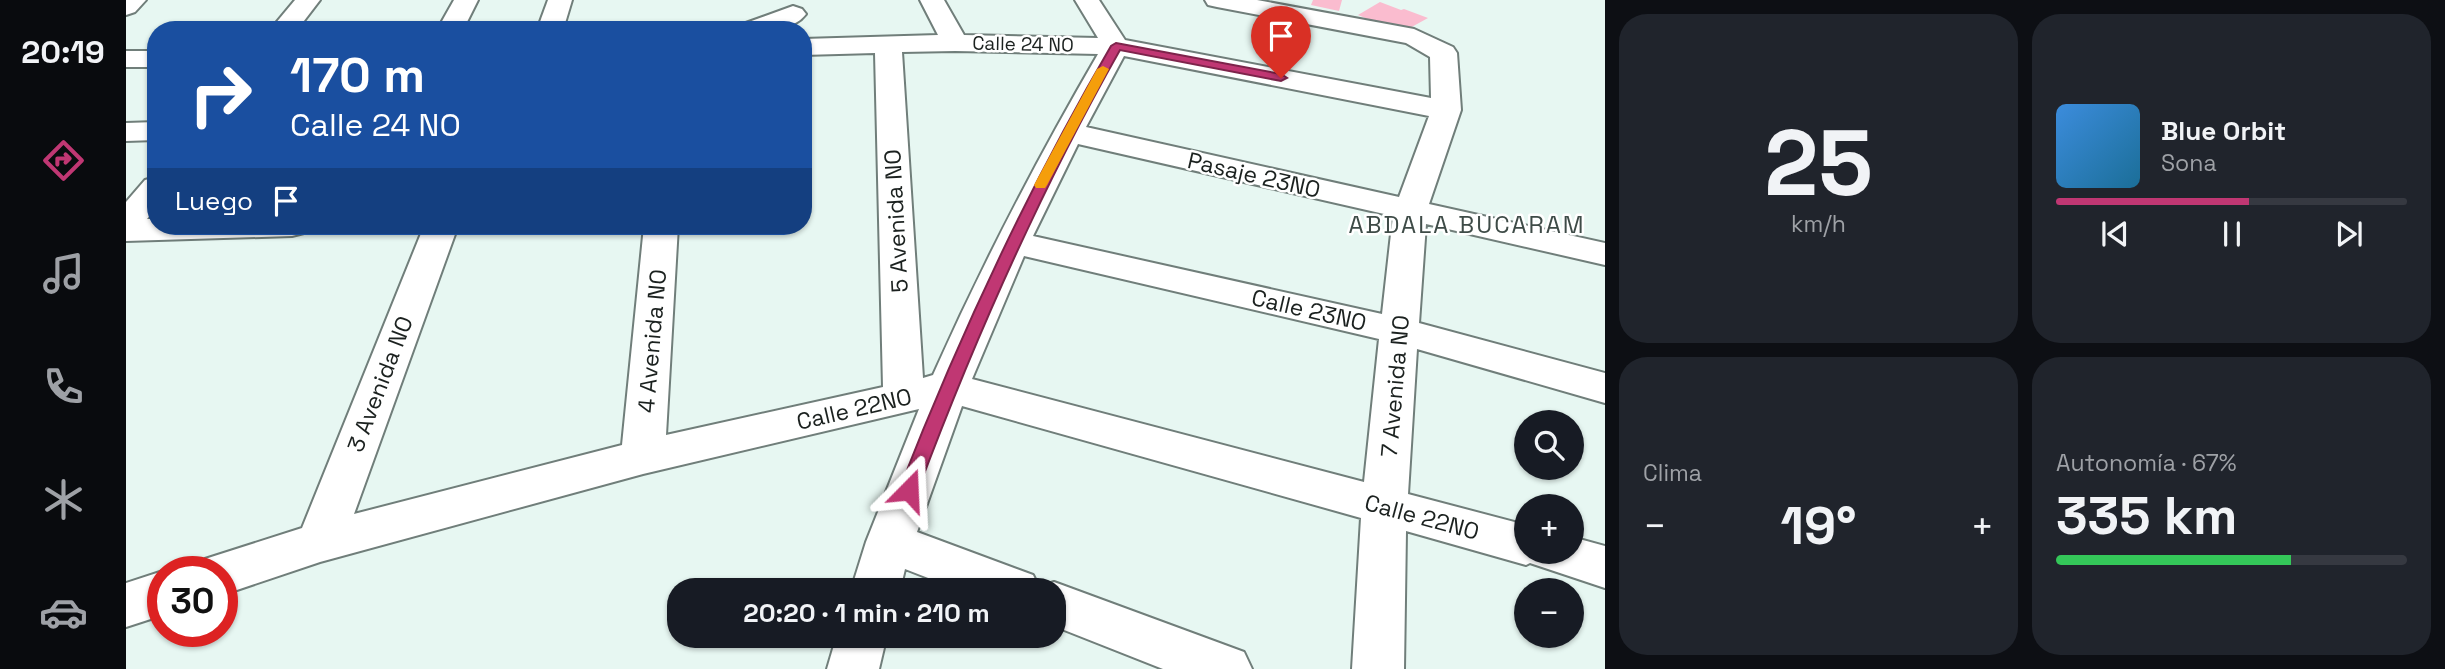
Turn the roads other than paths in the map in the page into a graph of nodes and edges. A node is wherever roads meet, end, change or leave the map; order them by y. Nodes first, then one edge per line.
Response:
1 (134, 0) edge
2 (308, 0) edge
3 (466, 0) edge
4 (560, 0) edge
5 (932, 0) edge
6 (1087, 0) edge
7 (1217, 0) edge
8 (126, 7) edge
9 (793, 15) dead end
10 (291, 21) edge
11 (455, 21) edge
12 (553, 21) edge
13 (777, 21) edge
14 (955, 43) junction
15 (888, 45) junction
16 (1116, 46) junction
17 (812, 47) edge
18 (126, 59) edge
19 (147, 59) edge
20 (1446, 110) junction
21 (147, 131) edge
22 (126, 132) edge
23 (1067, 132) junction
24 (147, 198) edge
25 (1410, 211) junction
26 (126, 223) edge
27 (147, 229) edge
28 (126, 230) edge
29 (438, 235) edge
30 (660, 235) edge
31 (1011, 243) junction
32 (1605, 254) edge
33 (1401, 331) junction
34 (948, 387) junction
35 (1605, 387) edge
36 (904, 398) junction
37 (643, 457) junction
38 (1384, 507) junction
39 (320, 542) junction
40 (889, 542) junction
41 (1514, 542) edge
42 (1584, 561) edge
43 (1605, 567) edge
44 (238, 569) edge
45 (878, 578) edge
46 (984, 578) edge
47 (147, 598) edge
48 (126, 605) edge
49 (1066, 609) edge
50 (859, 648) edge
51 (853, 669) edge
52 (1226, 669) edge
53 (1378, 669) edge

1 - 8 street
2 - 10 street
3 - 11 street
4 - 12 street
5 - 14 street
6 - 16 street
7 - 20 street
9 - 13 street
14 - 15 street, Calle 24 NO
14 - 16 street, Calle 24 NO
15 - 17 street, Calle 24 NO
15 - 36 street, 5 Avenida NO
16 - 20 street, Calle 24 NO
16 - 23 street
18 - 19 street
20 - 25 street, 7 Avenida NO
21 - 22 street
23 - 25 street, Pasaje 23NO
23 - 31 street
24 - 26 street
25 - 32 street, Pasaje 23NO
25 - 33 street, 7 Avenida NO
27 - 28 street
29 - 39 street, 3 Avenida NO
30 - 37 street, 4 Avenida NO
31 - 33 street, Calle 23NO
31 - 34 street
33 - 35 street, Calle 23NO
33 - 38 street, 7 Avenida NO
34 - 36 street, Calle 22NO
34 - 38 street, Calle 22NO
34 - 40 street
36 - 37 street, Calle 22NO
37 - 39 street, Calle 22NO
38 - 41 street, Calle 22NO
38 - 53 street, 7 Avenida NO
39 - 44 street, Calle 22NO
40 - 45 street
40 - 46 street
42 - 43 street
47 - 48 street
49 - 52 street
50 - 51 street

